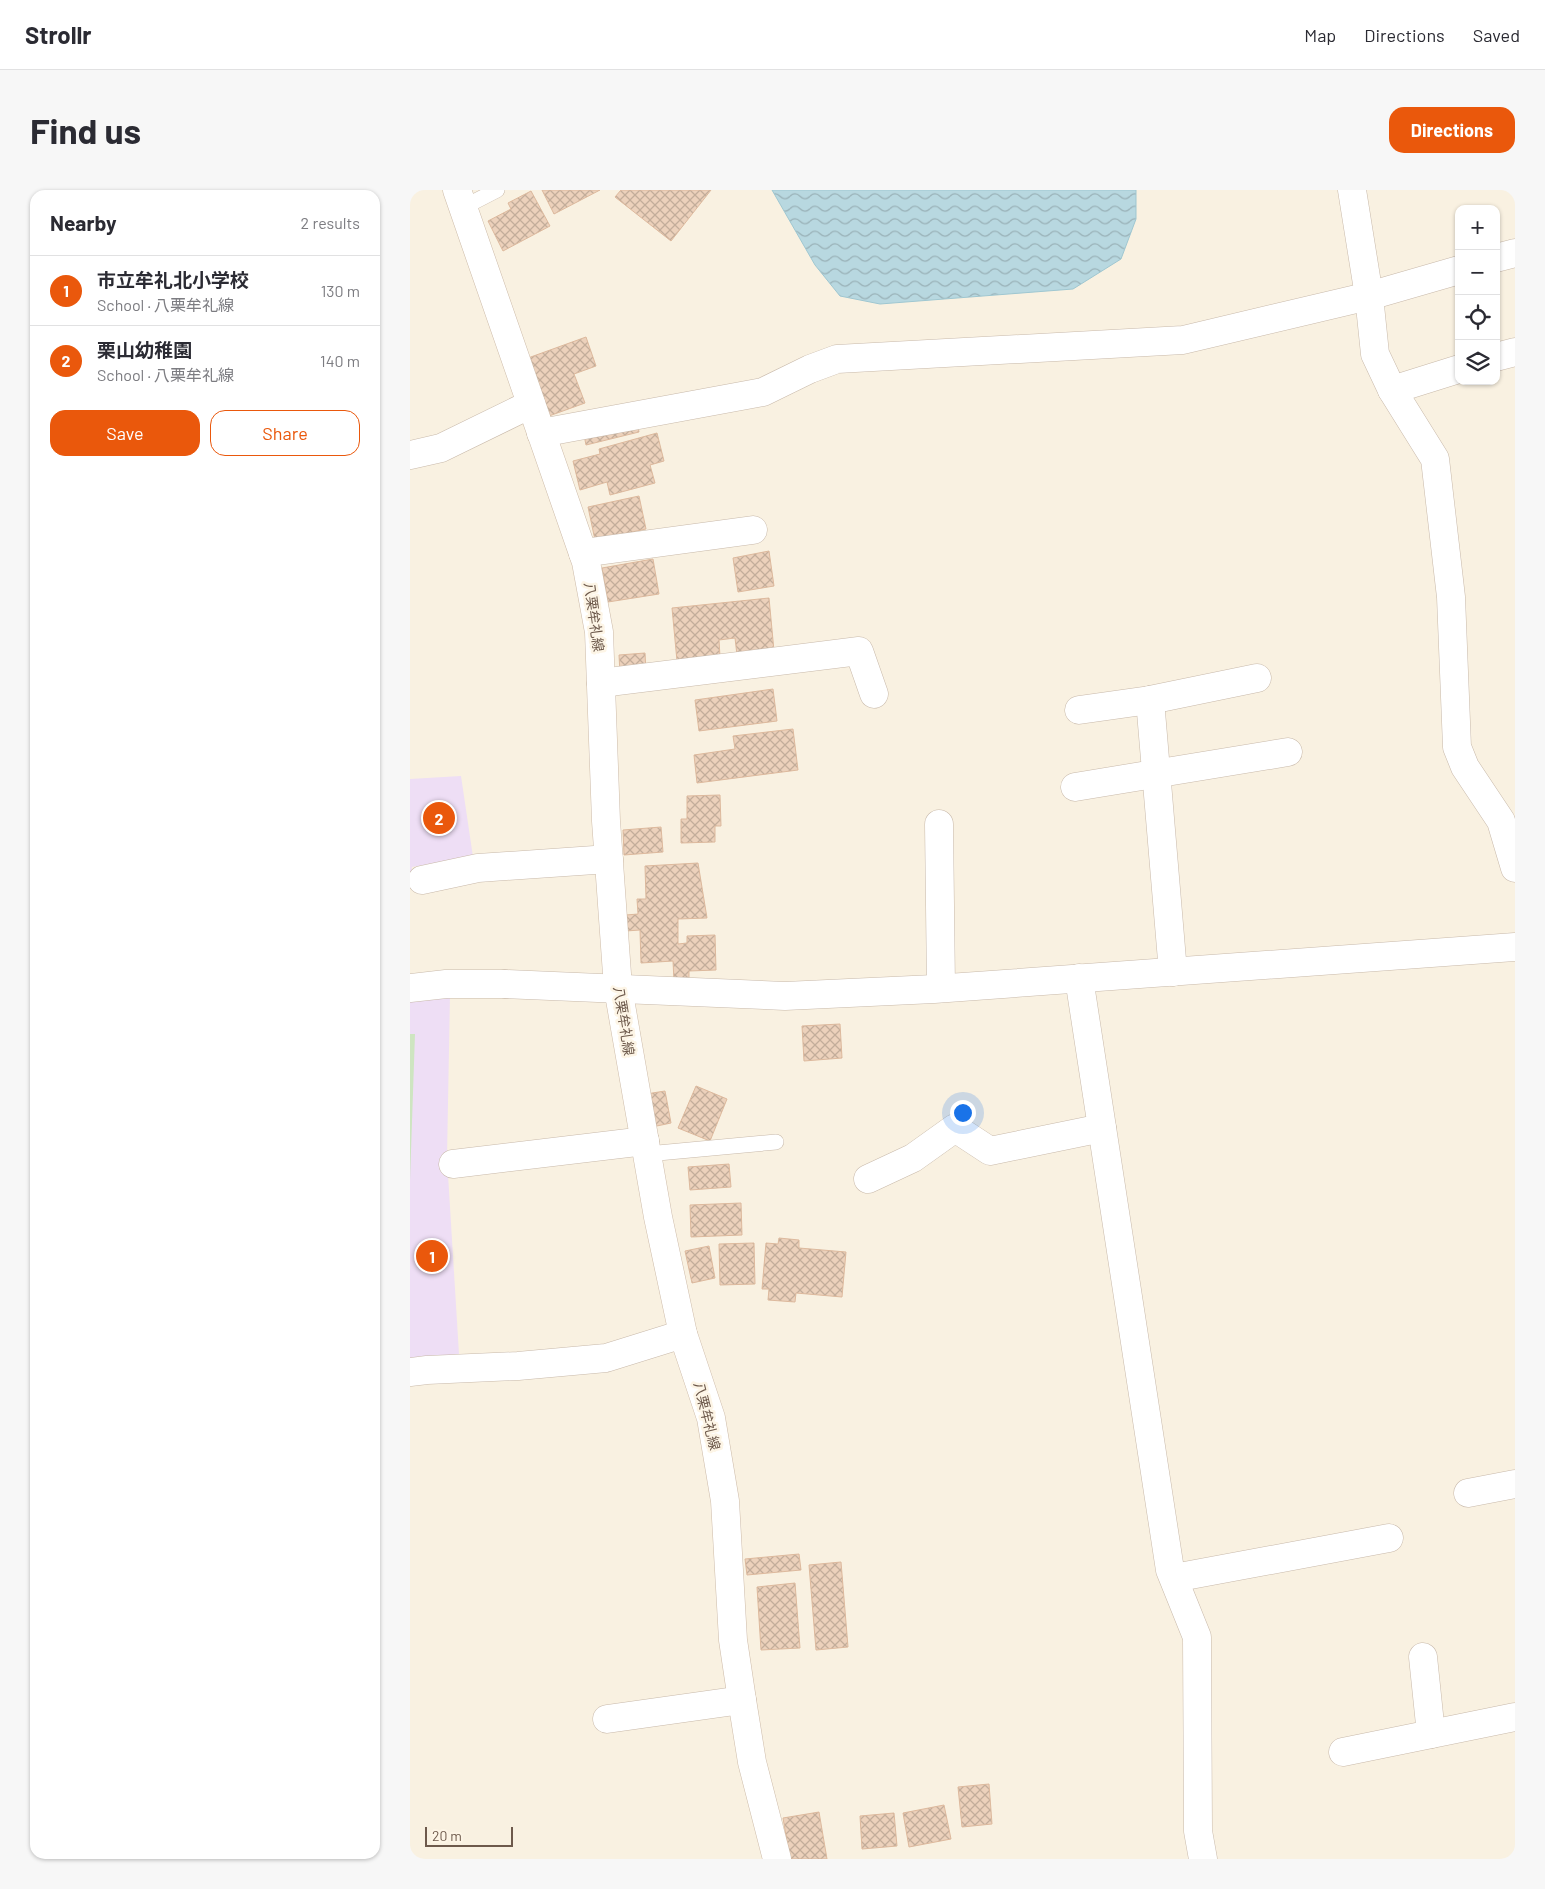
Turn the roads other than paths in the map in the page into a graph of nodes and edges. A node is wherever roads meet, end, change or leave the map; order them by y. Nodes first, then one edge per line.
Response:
1 (497, 190) edge
2 (1352, 190) edge
3 (460, 199) edge
4 (1515, 253) edge
5 (1500, 257) edge
6 (1455, 271) edge
7 (1369, 296) junction
8 (1515, 352) edge
9 (1500, 357) edge
10 (1455, 370) edge
11 (1392, 390) junction
12 (531, 404) junction
13 (541, 432) junction
14 (410, 455) edge
15 (752, 530) dead end
16 (583, 553) junction
17 (1257, 678) dead end
18 (601, 683) junction
19 (874, 694) dead end
20 (1150, 700) junction
21 (1079, 710) dead end
22 (1288, 752) dead end
23 (1156, 773) junction
24 (1075, 788) dead end
25 (939, 824) dead end
26 (609, 859) junction
27 (1515, 868) edge
28 (422, 880) dead end
29 (1515, 947) edge
30 (1173, 972) junction
31 (1079, 978) junction
32 (410, 988) edge
33 (618, 988) junction
34 (941, 988) junction
35 (1102, 1128) junction
36 (776, 1142) dead end
37 (646, 1148) junction
38 (453, 1164) dead end
39 (868, 1179) dead end
40 (683, 1334) junction
41 (410, 1372) edge
42 (1515, 1484) edge
43 (1468, 1493) dead end
44 (1389, 1538) dead end
45 (1174, 1578) junction
46 (1423, 1657) dead end
47 (742, 1700) junction
48 (1515, 1717) edge
49 (607, 1719) dead end
50 (1431, 1734) junction
51 (1343, 1752) dead end
52 (777, 1859) edge
53 (1203, 1859) edge

1 - 3 lane
2 - 7 street
3 - 12 street, 八栗牟礼線
4 - 5 street
6 - 7 street
7 - 11 street
7 - 13 street
8 - 9 street
10 - 11 street
11 - 27 street
12 - 13 street, 八栗牟礼線
12 - 14 street
13 - 16 street, 八栗牟礼線
15 - 16 street
16 - 18 street, 八栗牟礼線
17 - 20 street
18 - 19 street
18 - 26 street, 八栗牟礼線
20 - 21 street
20 - 23 street
22 - 23 street
23 - 24 street
23 - 30 street
25 - 34 street
26 - 28 street
26 - 33 street, 八栗牟礼線
29 - 30 street
30 - 31 street
31 - 34 street
31 - 35 street
32 - 33 street
33 - 34 street
33 - 37 street, 八栗牟礼線
35 - 39 street
35 - 45 street
36 - 37 lane
37 - 38 street
37 - 40 street, 八栗牟礼線
40 - 41 street
40 - 47 street, 八栗牟礼線
42 - 43 street
44 - 45 street
45 - 53 street
46 - 50 street
47 - 49 street
47 - 52 street, 八栗牟礼線
48 - 50 street
50 - 51 street

